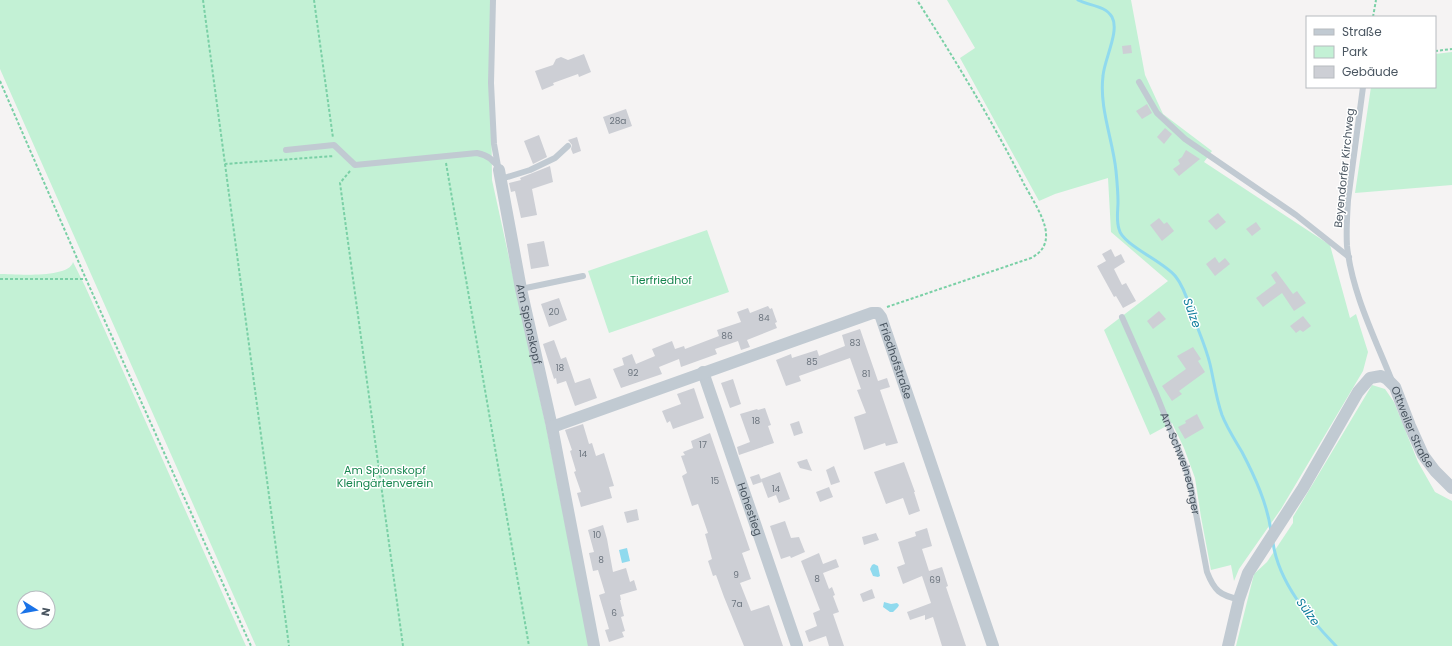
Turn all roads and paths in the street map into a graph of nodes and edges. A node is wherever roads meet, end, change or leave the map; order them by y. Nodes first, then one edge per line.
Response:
1 (203, 0) edge
2 (314, 0) edge
3 (493, 0) edge
4 (917, 0) edge
5 (1376, 0) edge
6 (1373, 16) edge
7 (1452, 49) edge
8 (1436, 50) edge
9 (0, 81) edge
10 (1139, 82) dead end
11 (1363, 88) edge
12 (334, 145) junction
13 (568, 146) dead end
14 (286, 150) dead end
15 (344, 155) junction
16 (445, 156) junction
17 (225, 164) junction
18 (355, 165) junction
19 (500, 174) junction
20 (1349, 257) junction
21 (583, 276) dead end
22 (0, 279) edge
23 (86, 279) junction
24 (521, 289) junction
25 (878, 313) junction
26 (1122, 317) dead end
27 (704, 372) junction
28 (1395, 387) junction
29 (552, 427) junction
30 (1452, 488) edge
31 (1239, 599) junction
32 (251, 646) edge
33 (290, 646) edge
34 (403, 646) edge
35 (529, 646) edge
36 (594, 646) edge
37 (797, 646) edge
38 (993, 646) edge
39 (1228, 646) edge

1 - 17 path
2 - 12 path
3 - 19 lane, Am Spionskopf
4 - 25 path
5 - 6 path
7 - 8 path
9 - 23 path
10 - 20 lane
11 - 20 lane, Beyendorfer Kirchweg
12 - 14 lane
12 - 15 lane
13 - 19 lane
15 - 17 path
15 - 18 lane
16 - 18 lane
16 - 19 lane
16 - 35 path
17 - 33 path
18 - 34 path
19 - 24 street, Am Spionskopf
20 - 28 lane, Beyendorfer Kirchweg
21 - 24 lane
22 - 23 path
23 - 32 path
24 - 29 street, Am Spionskopf
25 - 27 street, Friedhofstraße
25 - 38 street, Friedhofstraße
26 - 31 lane, Am Schweineanger
27 - 29 street, Friedhofstraße
27 - 37 street, Hohestieg
28 - 30 street, Ottweiler Straße
28 - 31 street, Ottweiler Straße
29 - 36 street, Am Spionskopf
31 - 39 street

